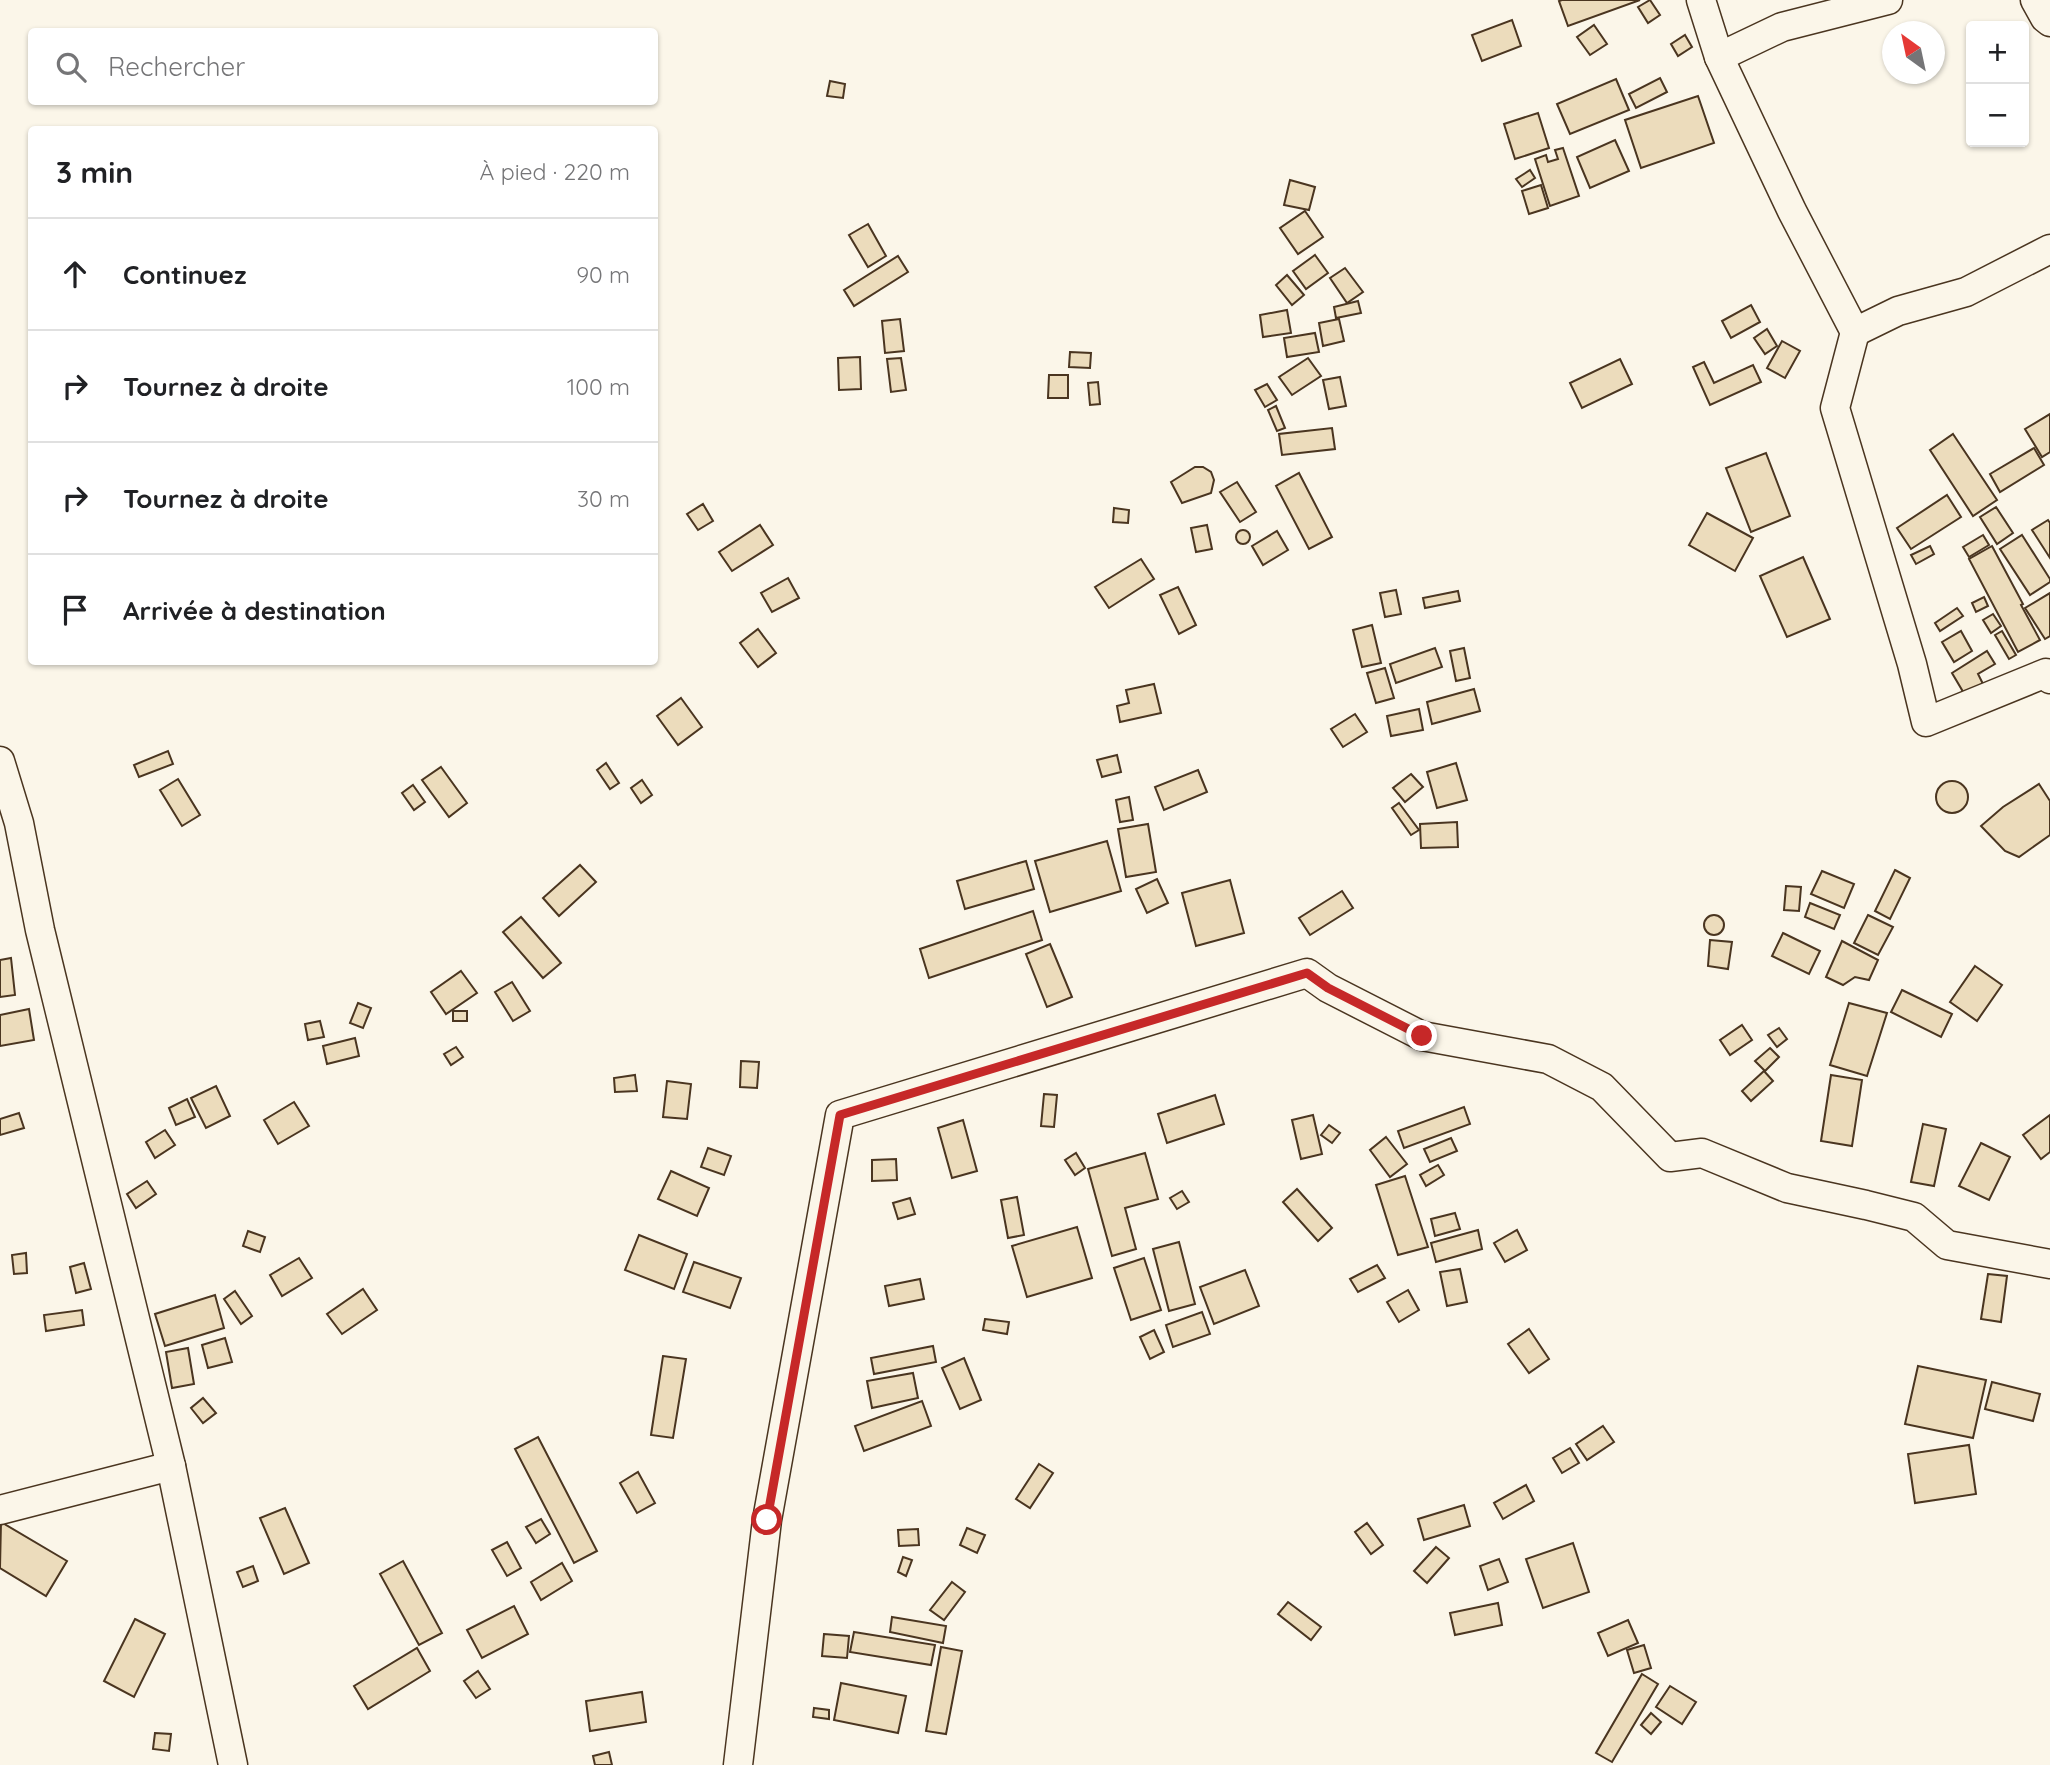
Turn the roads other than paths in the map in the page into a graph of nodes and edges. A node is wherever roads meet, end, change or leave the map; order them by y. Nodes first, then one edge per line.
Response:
1 (1701, 0) edge
2 (1888, 0) edge
3 (2035, 0) edge
4 (2050, 22) edge
5 (1718, 57) junction
6 (2050, 249) edge
7 (1856, 332) junction
8 (2050, 679) edge
9 (0, 761) edge
10 (9, 826) edge
11 (2050, 1264) edge
12 (172, 1466) junction
13 (0, 1510) edge
14 (233, 1765) edge
15 (738, 1765) edge

1 - 5 street
2 - 5 street
3 - 4 street
5 - 7 street
6 - 7 street
7 - 8 street
9 - 10 street
10 - 12 street
11 - 15 street
12 - 13 street
12 - 14 street

